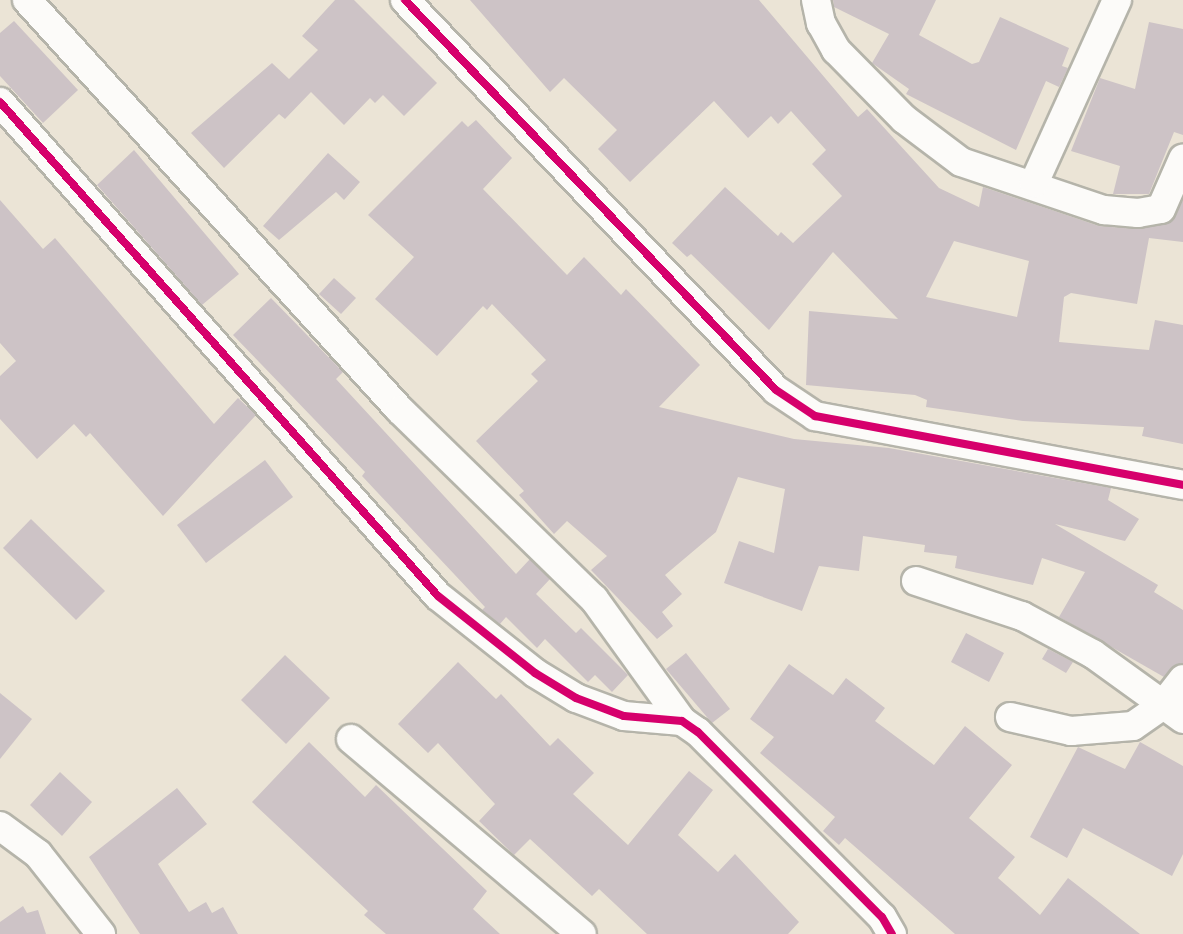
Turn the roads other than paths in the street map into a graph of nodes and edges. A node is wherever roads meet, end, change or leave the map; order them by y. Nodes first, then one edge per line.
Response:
1 (27, 0) edge
2 (405, 0) edge
3 (816, 0) edge
4 (1117, 0) edge
5 (0, 102) edge
6 (1183, 159) edge
7 (1034, 183) junction
8 (1183, 484) edge
9 (916, 581) dead end
10 (1183, 679) edge
11 (1173, 713) edge
12 (1010, 717) dead end
13 (682, 722) junction
14 (351, 739) dead end
15 (0, 826) edge
16 (101, 934) edge
17 (582, 934) edge
18 (892, 934) edge

1 - 13 street
2 - 8 street
3 - 7 street
4 - 7 street
5 - 13 street
6 - 7 street
9 - 11 street
10 - 11 street
11 - 12 street
13 - 18 street
14 - 17 street
15 - 16 street

